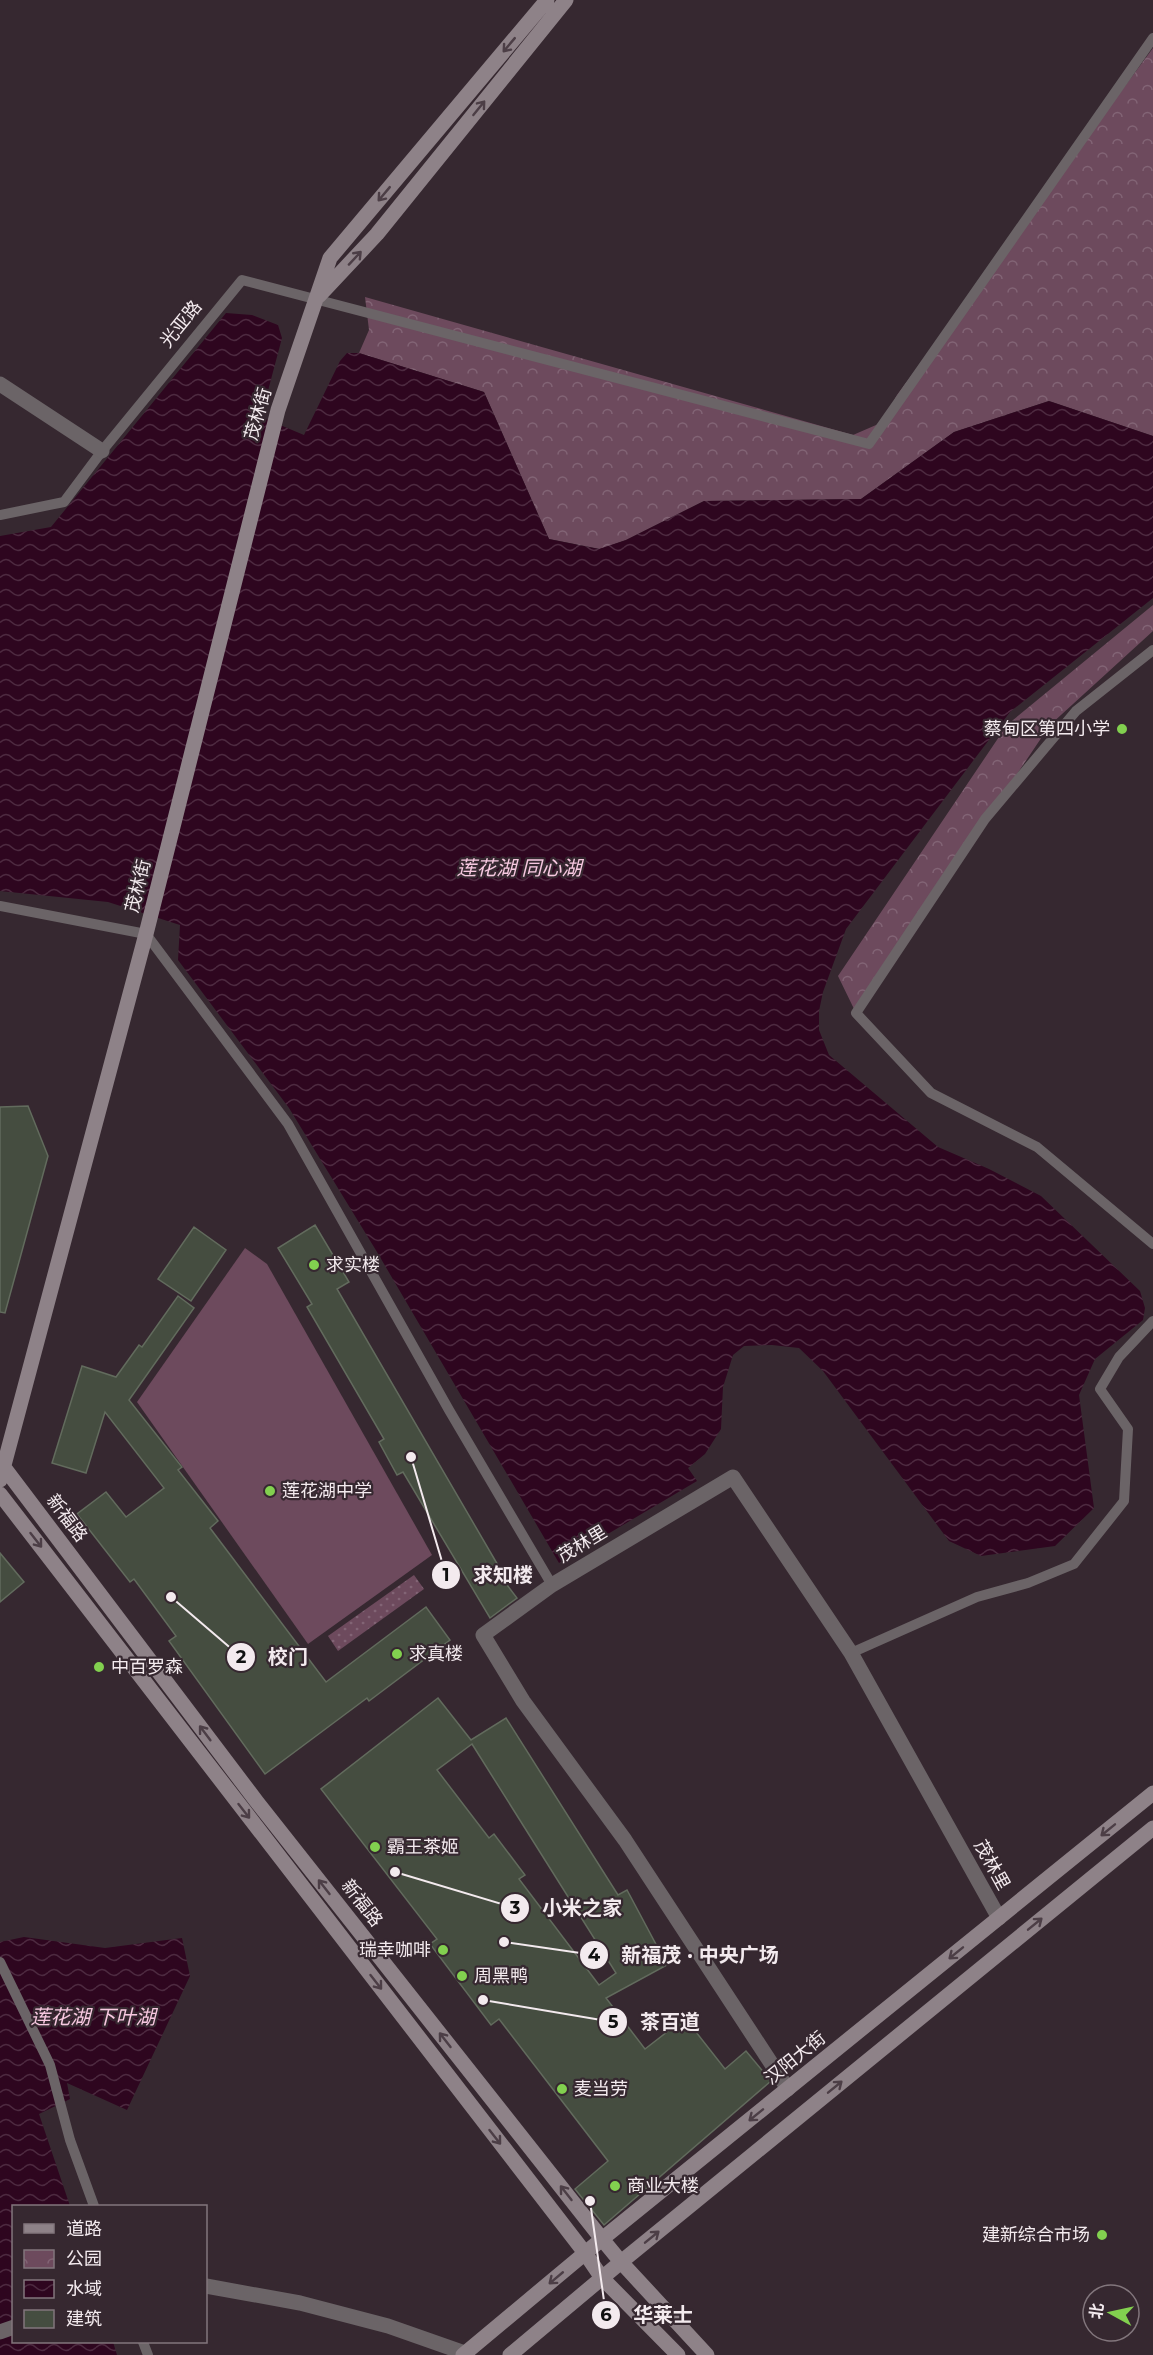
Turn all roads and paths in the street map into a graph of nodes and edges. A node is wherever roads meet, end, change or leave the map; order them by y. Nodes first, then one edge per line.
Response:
1 (547, 0) edge
2 (566, 0) edge
3 (1153, 38) edge
4 (315, 301) junction
5 (0, 384) edge
6 (102, 451) junction
7 (0, 515) edge
8 (1153, 650) edge
9 (0, 906) edge
10 (146, 934) junction
11 (1153, 1244) edge
12 (1153, 1321) edge
13 (1, 1470) edge
14 (0, 1494) edge
15 (552, 1585) junction
16 (851, 1653) junction
17 (1153, 1793) edge
18 (1153, 1828) edge
19 (999, 1918) junction
20 (0, 1962) edge
21 (788, 2089) junction
22 (94, 2205) edge
23 (602, 2239) junction
24 (585, 2253) junction
25 (621, 2262) junction
26 (602, 2278) junction
27 (207, 2286) edge
28 (464, 2354) edge
29 (510, 2355) edge
30 (678, 2355) edge
31 (707, 2355) edge

1 -> 4 street, 茂林街
4 -> 2 street, 茂林街
3 - 4 lane
4 - 6 lane, 光亚路
4 - 10 street, 茂林街
5 - 6 street
6 - 7 lane, 光亚路
8 - 11 lane
9 - 10 lane
10 - 13 street, 茂林街
10 - 15 lane
12 - 16 lane
23 -> 13 street, 新福路
14 -> 24 street, 新福路
15 - 16 street, 茂林里
15 - 21 street, 茂林里
16 - 19 street, 茂林里
17 -> 19 street, 汉阳大街
25 -> 18 street
19 -> 21 street, 汉阳大街
20 - 22 lane
21 -> 23 street, 汉阳大街
23 - 24 street, 汉阳大街
23 - 25 street, 新福路
24 - 26 street, 新福路
24 -> 28 street, 汉阳大街
25 - 26 street
25 - 31 street, 新福路
26 - 29 street
26 - 30 street, 新福路
27 - 28 street

